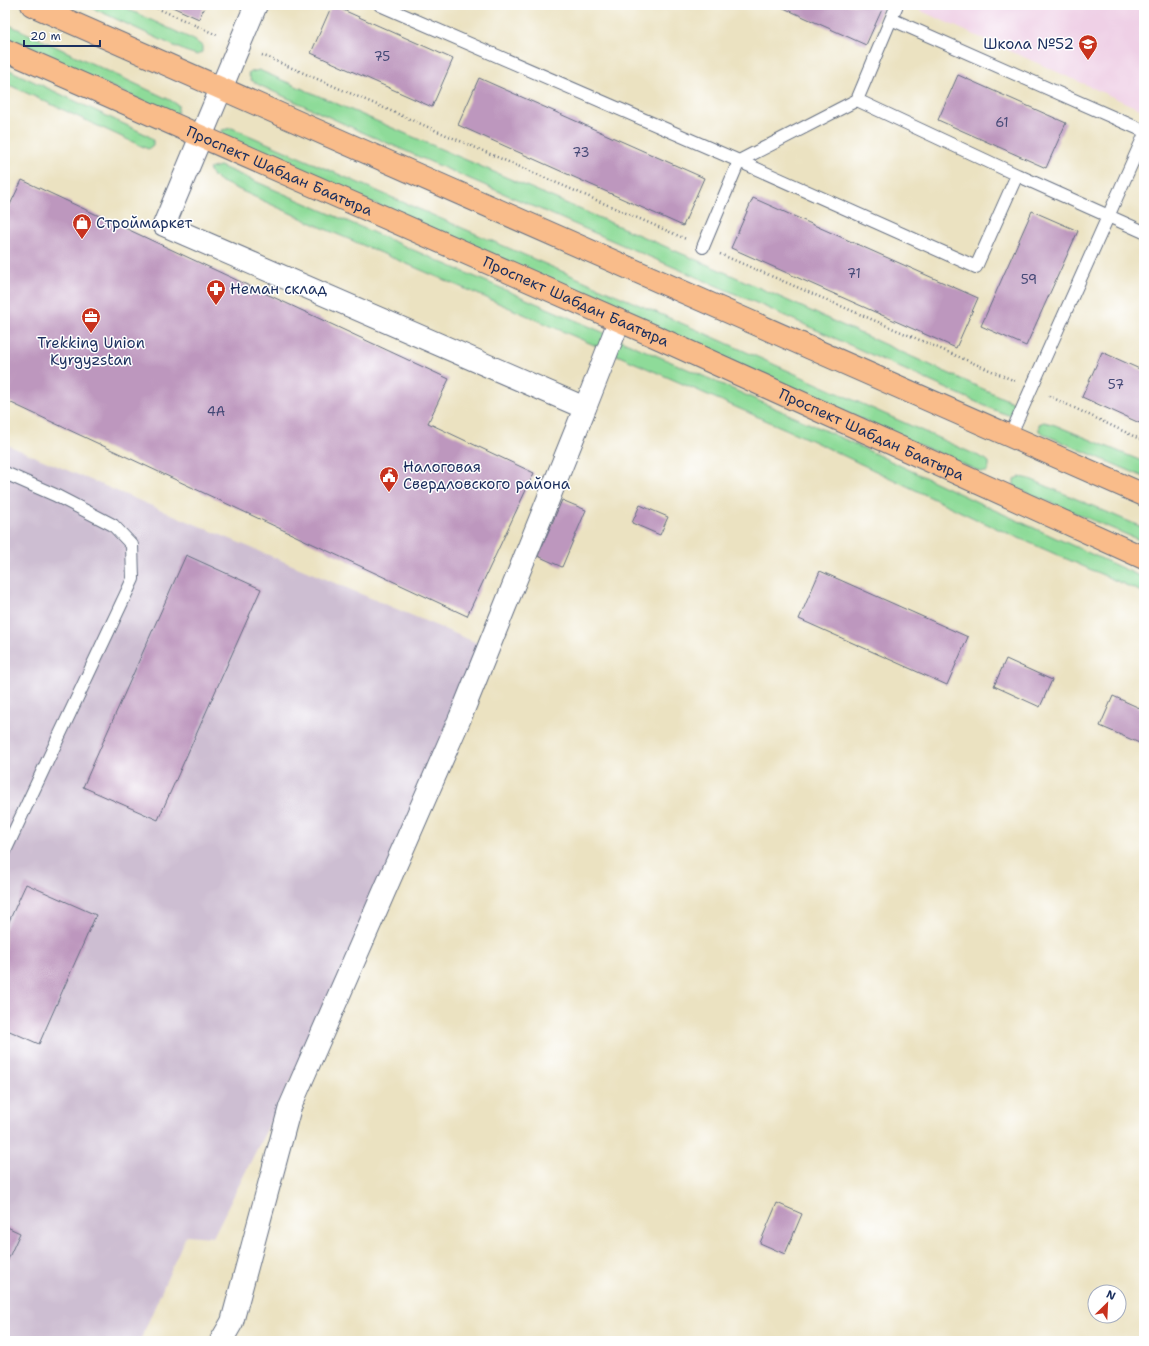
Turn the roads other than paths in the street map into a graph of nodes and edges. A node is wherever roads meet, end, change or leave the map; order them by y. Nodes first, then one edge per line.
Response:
1 (32, 5) edge
2 (256, 5) edge
3 (380, 5) edge
4 (897, 5) edge
5 (891, 19) junction
6 (5, 50) edge
7 (222, 88) junction
8 (857, 100) junction
9 (1144, 131) edge
10 (202, 136) junction
11 (1144, 136) edge
12 (739, 161) junction
13 (1017, 175) junction
14 (1109, 216) junction
15 (1144, 232) edge
16 (703, 247) road end
17 (619, 321) junction
18 (585, 408) junction
19 (1010, 436) junction
20 (5, 473) edge
21 (1144, 495) edge
22 (1144, 558) edge
23 (5, 851) edge
24 (221, 1341) edge

1 - 7 main road
2 - 7 street
3 - 12 lane
4 - 5 lane
5 - 8 lane
5 - 9 lane
6 - 10 main road, Проспект Шабдан Баатыра
7 - 10 street
7 - 19 main road
8 - 12 lane
8 - 13 lane
10 - 17 main road, Проспект Шабдан Баатыра
10 - 18 street
11 - 14 lane
12 - 13 lane
12 - 16 lane
13 - 14 lane
14 - 15 lane
14 - 19 lane
17 - 18 street
17 - 22 main road, Проспект Шабдан Баатыра
18 - 24 street
19 - 21 main road
20 - 23 lane

